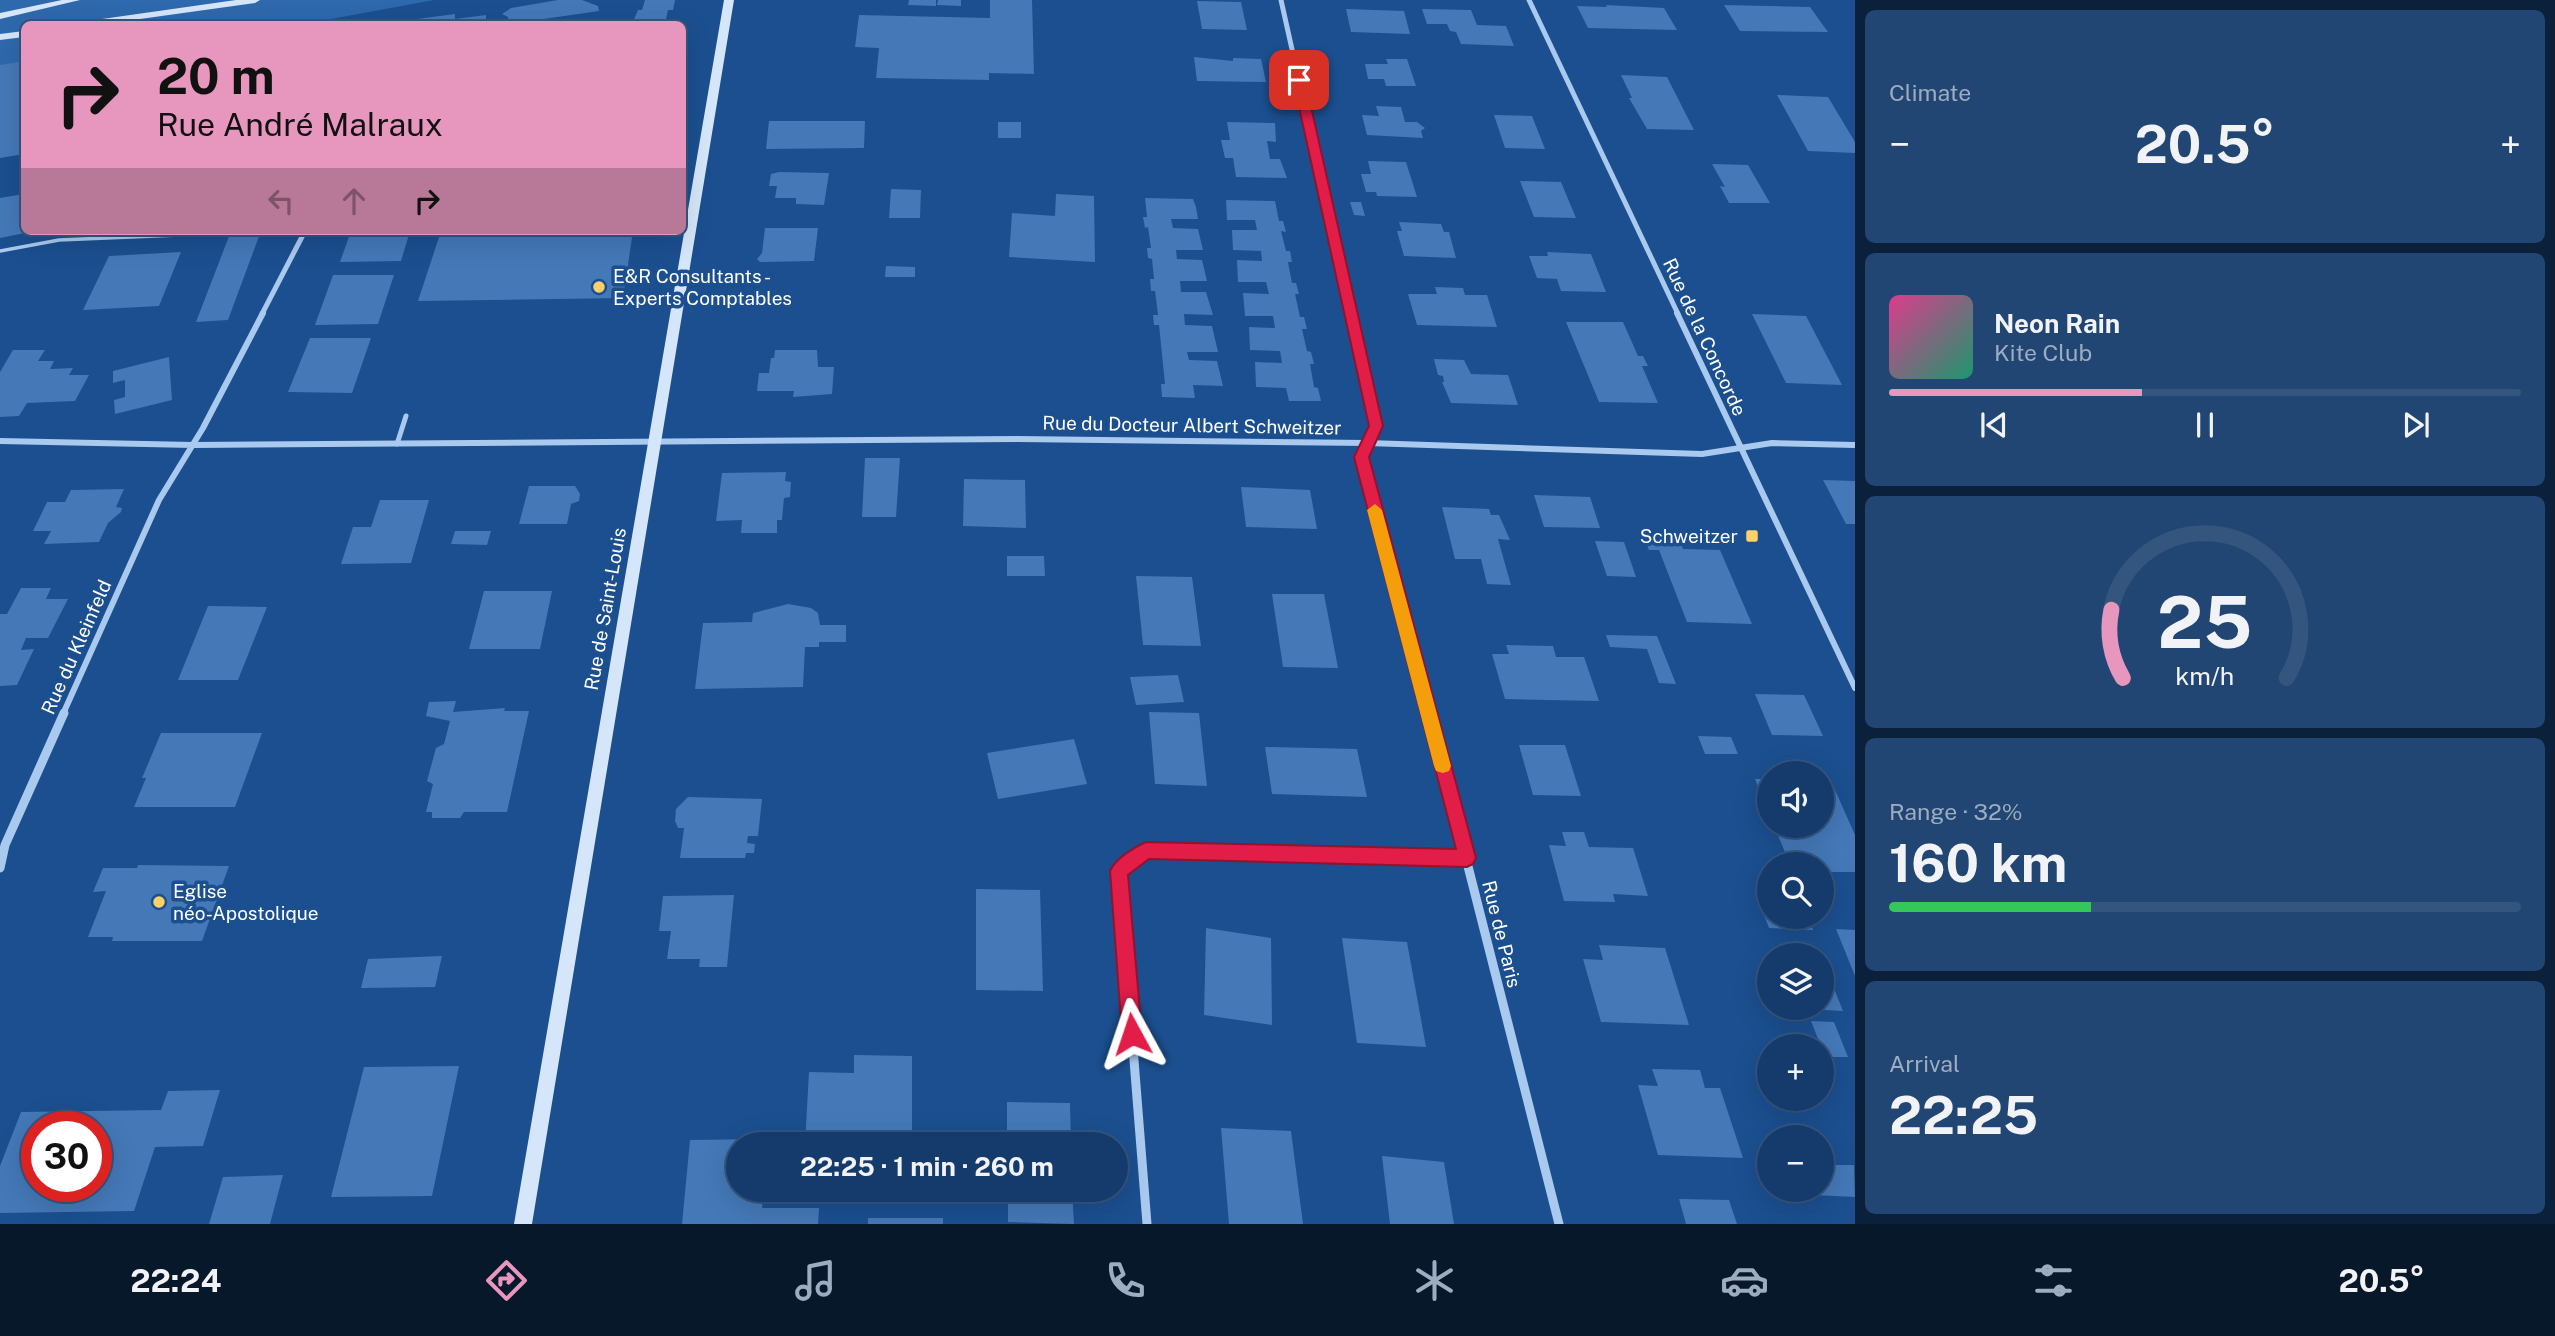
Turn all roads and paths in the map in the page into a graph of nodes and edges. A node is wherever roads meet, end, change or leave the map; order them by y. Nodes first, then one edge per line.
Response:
1 (75, 0) edge
2 (255, 0) edge
3 (729, 0) edge
4 (1281, 0) edge
5 (1529, 0) edge
6 (0, 16) edge
7 (109, 21) edge
8 (21, 34) edge
9 (0, 37) edge
10 (179, 235) dead end
11 (303, 235) edge
12 (0, 251) edge
13 (406, 416) dead end
14 (0, 441) edge
15 (655, 441) junction
16 (1368, 443) junction
17 (193, 444) junction
18 (397, 444) junction
19 (1855, 445) edge
20 (1740, 448) junction
21 (1855, 688) edge
22 (2, 846) edge
23 (1467, 858) junction
24 (0, 868) edge
25 (523, 1224) edge
26 (1147, 1224) edge
27 (1559, 1224) edge

1 - 6 main road
2 - 7 main road
3 - 15 main road, Rue de Saint-Louis
4 - 16 street, Rue de Paris
5 - 20 street, Rue de la Concorde
8 - 9 main road
10 - 12 lane
11 - 17 street, Rue du Kleinfeld
13 - 18 lane
14 - 17 street
15 - 16 street, Rue du Docteur Albert Schweitzer
15 - 18 street
15 - 25 main road, Rue de Saint-Louis
16 - 20 street, Rue du Docteur Albert Schweitzer
16 - 23 street, Rue de Paris
17 - 18 street
17 - 22 street, Rue du Kleinfeld
19 - 20 street, Rue du Docteur Albert Schweitzer
20 - 21 street, Rue de la Concorde
22 - 24 street, Rue du Kleinfeld
23 - 26 street
23 - 27 street, Rue de Paris

